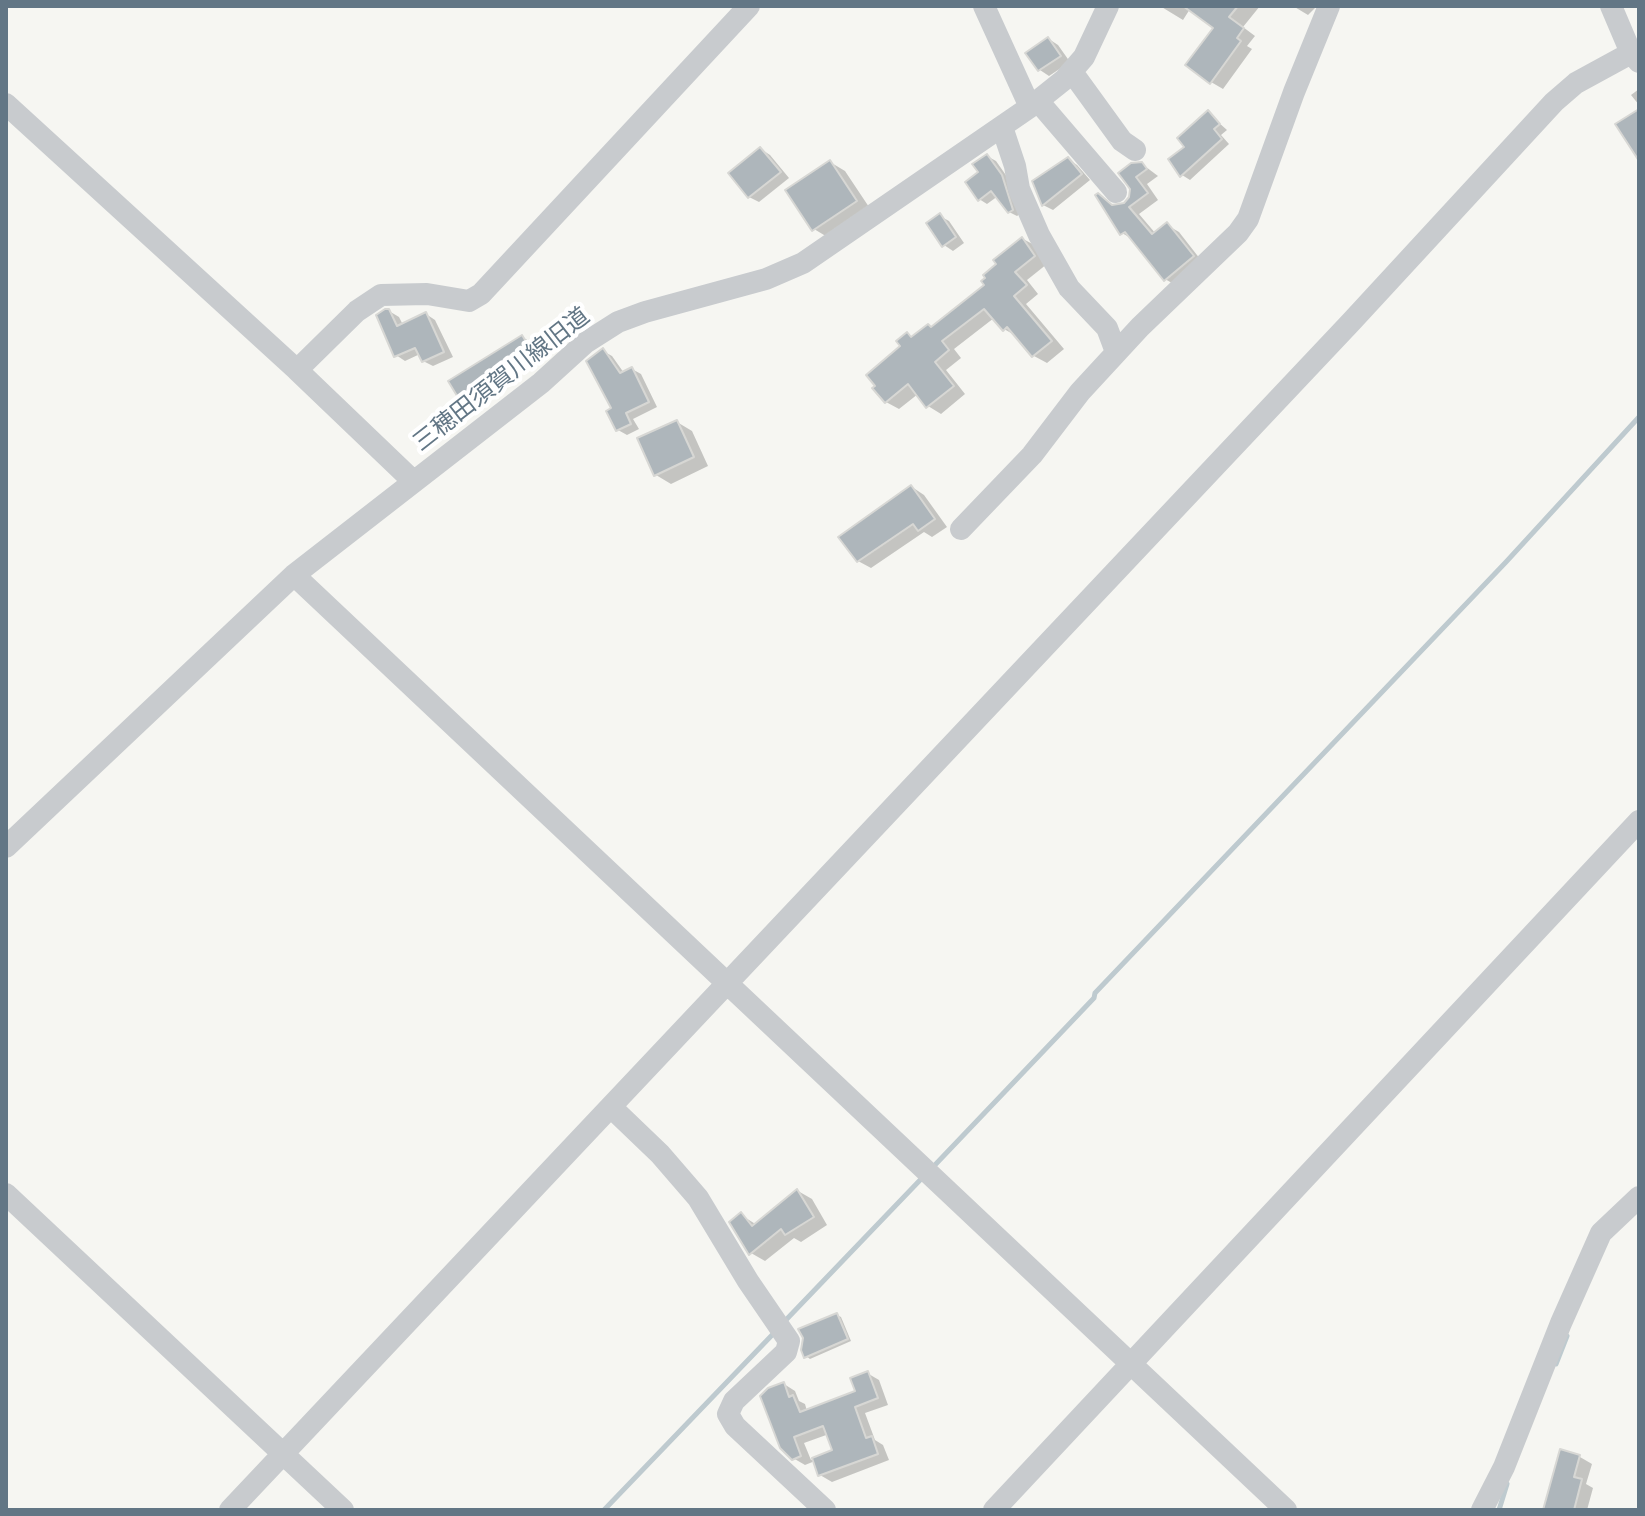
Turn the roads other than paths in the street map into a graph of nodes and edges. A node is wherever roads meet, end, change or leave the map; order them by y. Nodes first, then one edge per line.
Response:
1 (749, 6) edge
2 (984, 6) edge
3 (1108, 6) edge
4 (1329, 6) edge
5 (1611, 6) edge
6 (1635, 58) edge
7 (1072, 72) junction
8 (6, 104) edge
9 (1034, 104) junction
10 (1002, 127) junction
11 (1135, 150) dead end
12 (1116, 192) dead end
13 (1116, 352) junction
14 (297, 370) junction
15 (413, 481) junction
16 (961, 529) dead end
17 (294, 575) junction
18 (1639, 821) edge
19 (6, 847) edge
20 (726, 984) junction
21 (611, 1107) junction
22 (6, 1194) edge
23 (1639, 1197) edge
24 (1129, 1363) junction
25 (283, 1454) junction
26 (230, 1510) edge
27 (343, 1510) edge
28 (825, 1510) edge
29 (994, 1510) edge
30 (1286, 1510) edge
31 (1482, 1510) edge

1 - 14 street
2 - 9 street
3 - 7 street, 三穂田須賀川線旧道
4 - 13 street
5 - 6 street
6 - 20 street
7 - 9 street, 三穂田須賀川線旧道
7 - 11 street
8 - 14 street
9 - 10 street, 三穂田須賀川線旧道
9 - 12 street
10 - 13 street
10 - 15 street, 三穂田須賀川線旧道
13 - 16 street
14 - 15 street
15 - 17 street, 三穂田須賀川線旧道
17 - 19 street, 三穂田須賀川線旧道
17 - 20 street
18 - 24 street
20 - 21 street
20 - 24 street
21 - 25 street
21 - 28 street
22 - 25 street
23 - 31 street
24 - 29 street
24 - 30 street
25 - 26 street
25 - 27 street

